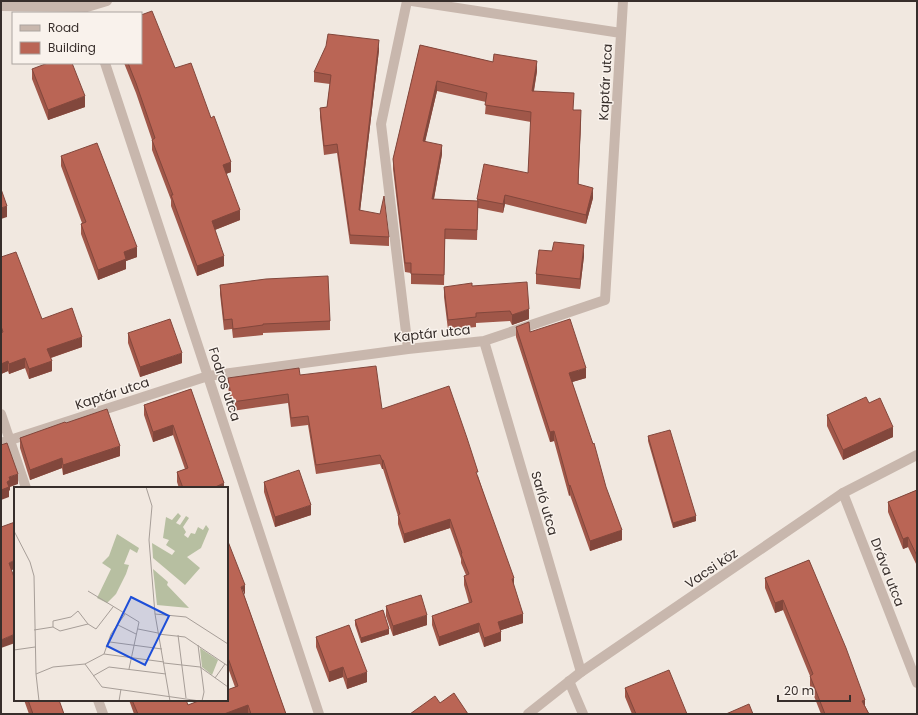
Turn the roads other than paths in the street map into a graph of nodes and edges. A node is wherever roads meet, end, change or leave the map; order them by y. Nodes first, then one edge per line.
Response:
1 (107, 1) edge
2 (407, 1) edge
3 (412, 1) edge
4 (624, 1) edge
5 (1, 6) edge
6 (88, 10) edge
7 (621, 33) junction
8 (105, 64) edge
9 (484, 341) junction
10 (408, 349) junction
11 (208, 376) junction
12 (1, 414) edge
13 (5, 442) edge
14 (917, 455) edge
15 (26, 487) edge
16 (843, 493) junction
17 (581, 672) junction
18 (569, 681) junction
19 (917, 683) edge
20 (98, 701) edge
21 (103, 714) edge
22 (319, 714) edge
23 (528, 714) edge
24 (583, 714) edge

1 - 6 street
2 - 10 street
3 - 7 street
4 - 7 street
5 - 6 street
7 - 9 street, Kaptár utca
8 - 11 street, Fodros utca
9 - 10 street, Kaptár utca
9 - 17 street, Sarló utca
10 - 11 street, Kaptár utca
11 - 13 street, Kaptár utca
11 - 22 street, Fodros utca
12 - 13 street
13 - 15 street
14 - 16 street, Vacsi köz
16 - 17 street, Vacsi köz
16 - 19 street, Dráva utca
17 - 18 street, Vacsi köz
18 - 23 street, Vacsi köz
18 - 24 street
20 - 21 street

